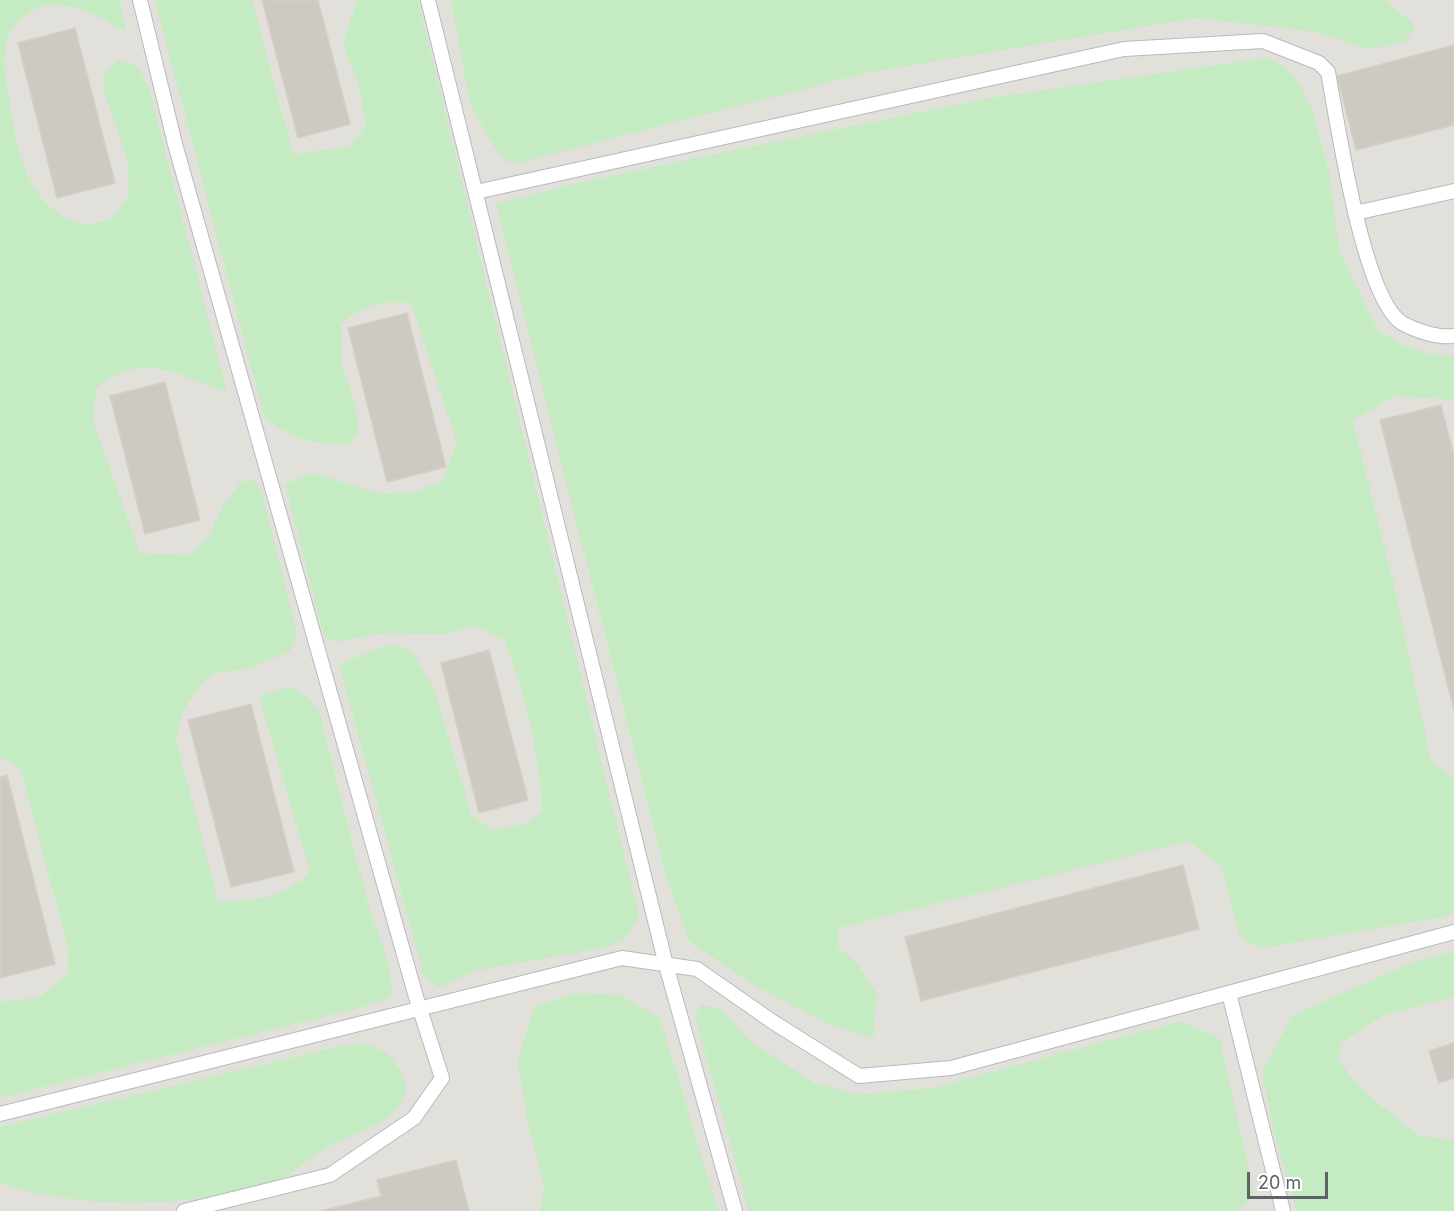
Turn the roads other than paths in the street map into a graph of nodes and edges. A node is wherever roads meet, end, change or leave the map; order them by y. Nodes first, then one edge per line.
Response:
1 (140, 0) edge
2 (428, 0) edge
3 (1454, 191) edge
4 (476, 192) junction
5 (1355, 213) junction
6 (1454, 336) edge
7 (1454, 932) edge
8 (666, 964) junction
9 (1229, 993) junction
10 (420, 1008) junction
11 (0, 1114) edge
12 (184, 1211) edge
13 (735, 1211) edge
14 (1283, 1211) edge

1 - 10 lane
2 - 4 lane
3 - 5 lane
4 - 5 lane
4 - 8 lane
5 - 6 lane
7 - 9 lane
8 - 9 lane
8 - 10 lane
8 - 13 lane
9 - 14 lane
10 - 11 lane
10 - 12 lane

